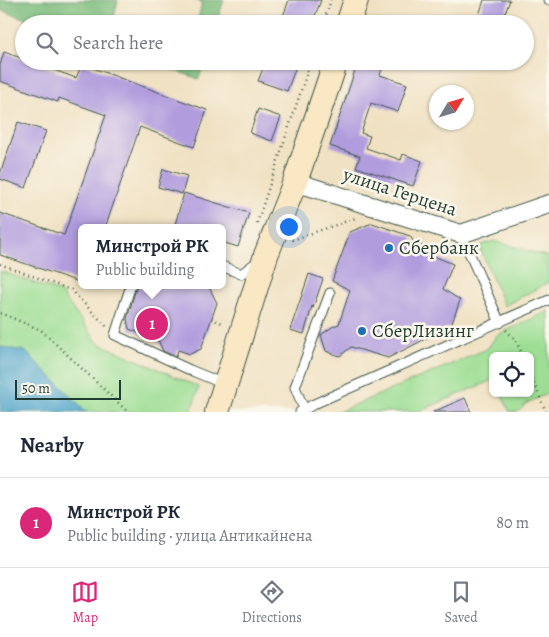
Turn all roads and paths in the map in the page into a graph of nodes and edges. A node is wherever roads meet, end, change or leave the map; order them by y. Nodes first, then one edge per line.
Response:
1 (331, 0) edge
2 (356, 0) edge
3 (326, 15) edge
4 (351, 15) edge
5 (333, 70) edge
6 (295, 182) junction
7 (549, 204) edge
8 (356, 218) dead end
9 (461, 234) junction
10 (289, 241) dead end
11 (266, 255) junction
12 (0, 264) edge
13 (226, 268) edge
14 (130, 289) edge
15 (330, 293) dead end
16 (549, 300) edge
17 (0, 313) edge
18 (211, 319) dead end
19 (500, 323) junction
20 (225, 324) dead end
21 (115, 335) junction
22 (515, 339) dead end
23 (520, 352) edge
24 (534, 384) edge
25 (226, 385) junction
26 (302, 410) edge
27 (128, 412) edge
28 (217, 412) edge
29 (546, 412) edge

1 - 3 path
2 - 4 main road
5 - 6 main road
6 - 9 street, улица Герцена
6 - 11 main road
7 - 9 street, улица Герцена
8 - 10 path
9 - 19 lane
11 - 13 lane
11 - 25 main road
12 - 21 path
14 - 21 lane
15 - 26 lane
16 - 19 lane
17 - 27 path
18 - 20 path
19 - 26 lane
21 - 25 lane
22 - 23 path
24 - 29 path
25 - 28 main road

